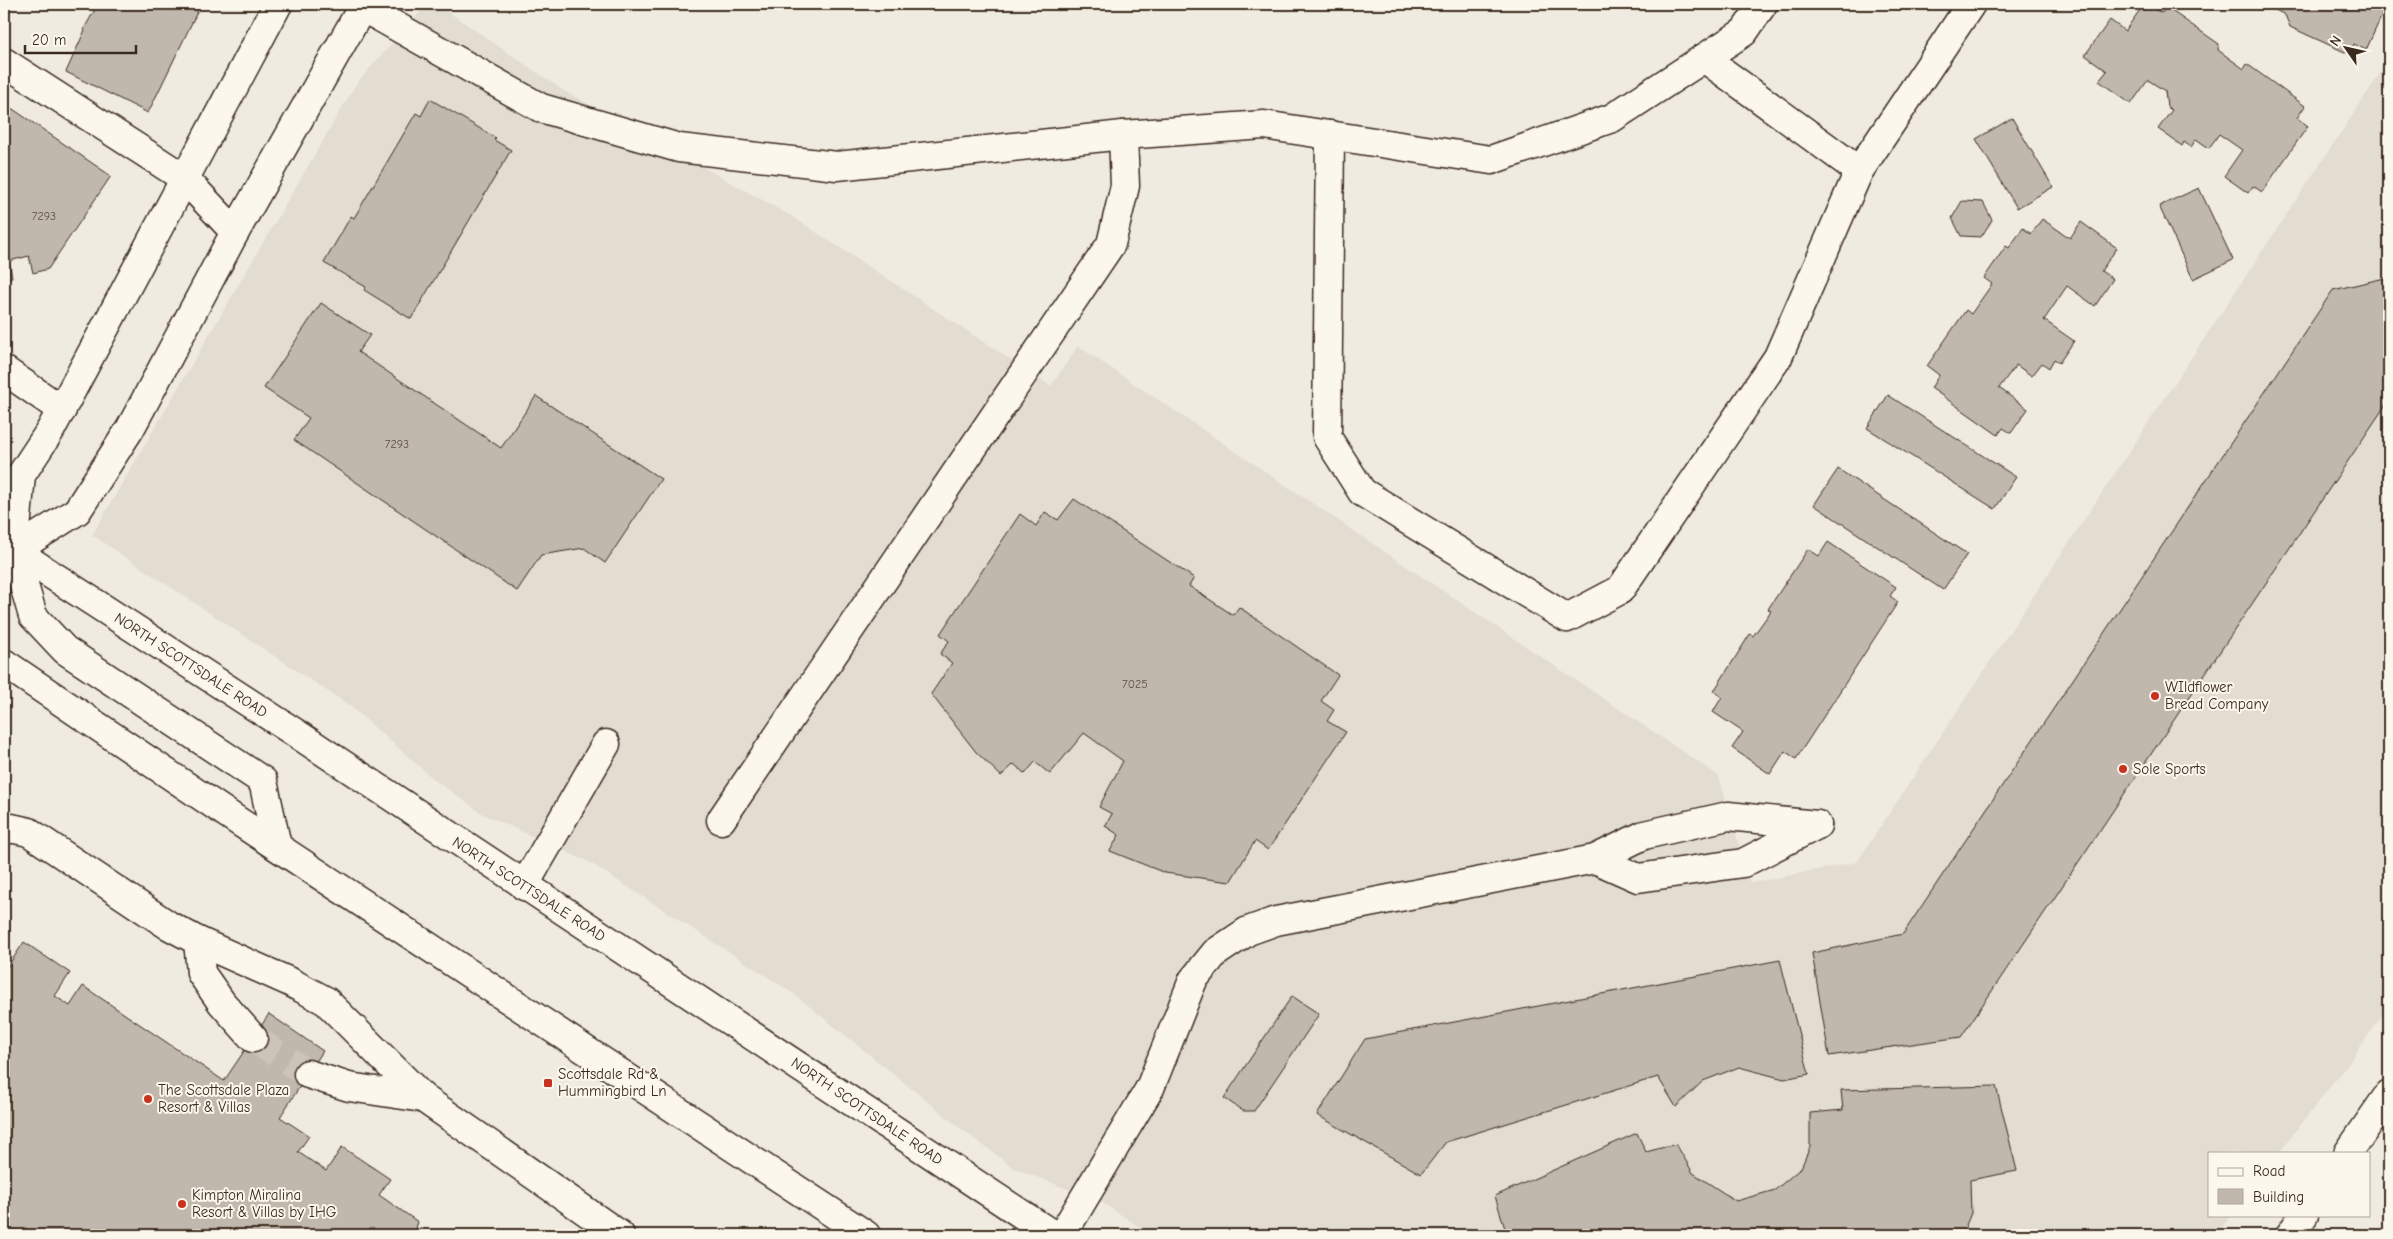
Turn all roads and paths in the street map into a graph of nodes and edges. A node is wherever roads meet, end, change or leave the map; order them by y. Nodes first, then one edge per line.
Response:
1 (278, 4) edge
2 (1763, 4) edge
3 (1971, 4) edge
4 (363, 6) edge
5 (1704, 58) junction
6 (4, 62) edge
7 (1123, 135) junction
8 (1330, 135) junction
9 (1859, 171) junction
10 (184, 178) junction
11 (235, 232) junction
12 (4, 370) edge
13 (62, 410) junction
14 (7, 550) edge
15 (4, 663) edge
16 (606, 744) dead end
17 (721, 820) dead end
18 (4, 831) edge
19 (277, 846) junction
20 (1595, 859) junction
21 (524, 886) junction
22 (198, 941) junction
23 (253, 1038) tunnel mouth
24 (308, 1074) tunnel mouth
25 (2389, 1094) edge
26 (422, 1098) junction
27 (2349, 1152) edge
28 (2303, 1216) edge
29 (620, 1235) edge
30 (866, 1235) edge
31 (1052, 1235) edge
32 (1062, 1235) edge
33 (2290, 1235) edge

1 - 10 main road
2 - 5 main road
3 - 9 main road
4 - 7 main road
4 - 11 main road
5 - 8 main road
5 - 9 main road
6 - 10 main road
7 - 8 main road
7 - 17 main road
8 - 9 main road
10 - 11 main road
10 - 13 main road
11 - 14 main road
12 - 13 main road
13 - 14 main road
14 - 19 main road
14 - 21 main road, NORTH SCOTTSDALE ROAD
15 - 19 main road
16 - 21 main road
18 - 22 main road
19 - 30 main road
20 - 20 main road
20 - 32 main road
21 - 31 main road, NORTH SCOTTSDALE ROAD
22 - 23 main road
22 - 26 main road
24 - 26 main road
25 - 27 main road
26 - 29 main road
28 - 33 main road

